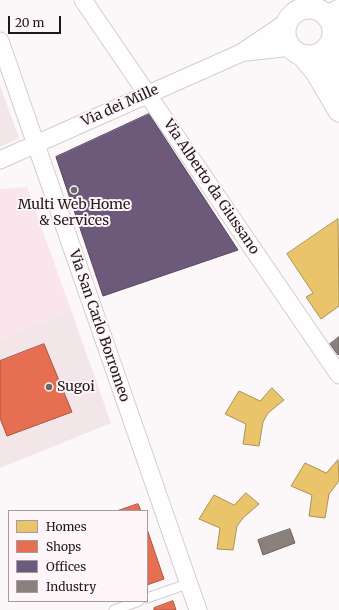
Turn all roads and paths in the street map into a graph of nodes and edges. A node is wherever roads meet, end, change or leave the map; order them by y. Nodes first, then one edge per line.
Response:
1 (83, 0) edge
2 (290, 13) edge
3 (328, 20) edge
4 (0, 41) edge
5 (297, 51) junction
6 (241, 53) junction
7 (148, 94) junction
8 (339, 97) edge
9 (339, 111) edge
10 (35, 144) junction
11 (0, 160) edge
12 (339, 375) edge
13 (190, 584) junction
14 (148, 598) edge
15 (136, 602) edge
16 (114, 610) edge
17 (198, 610) edge

1 - 7 street, Via Alberto da Giussano
2 - 3 street
2 - 5 street
2 - 6 street, Via dei Mille
3 - 5 street
3 - 8 street
4 - 10 street, Via San Carlo Borromeo
5 - 6 street, Via dei Mille
5 - 9 street
6 - 7 street, Via dei Mille
7 - 10 street, Via dei Mille
7 - 12 street, Via Alberto da Giussano
10 - 11 street, Via dei Mille
10 - 13 street, Via San Carlo Borromeo
13 - 14 lane
13 - 17 street, Via San Carlo Borromeo
15 - 16 lane

